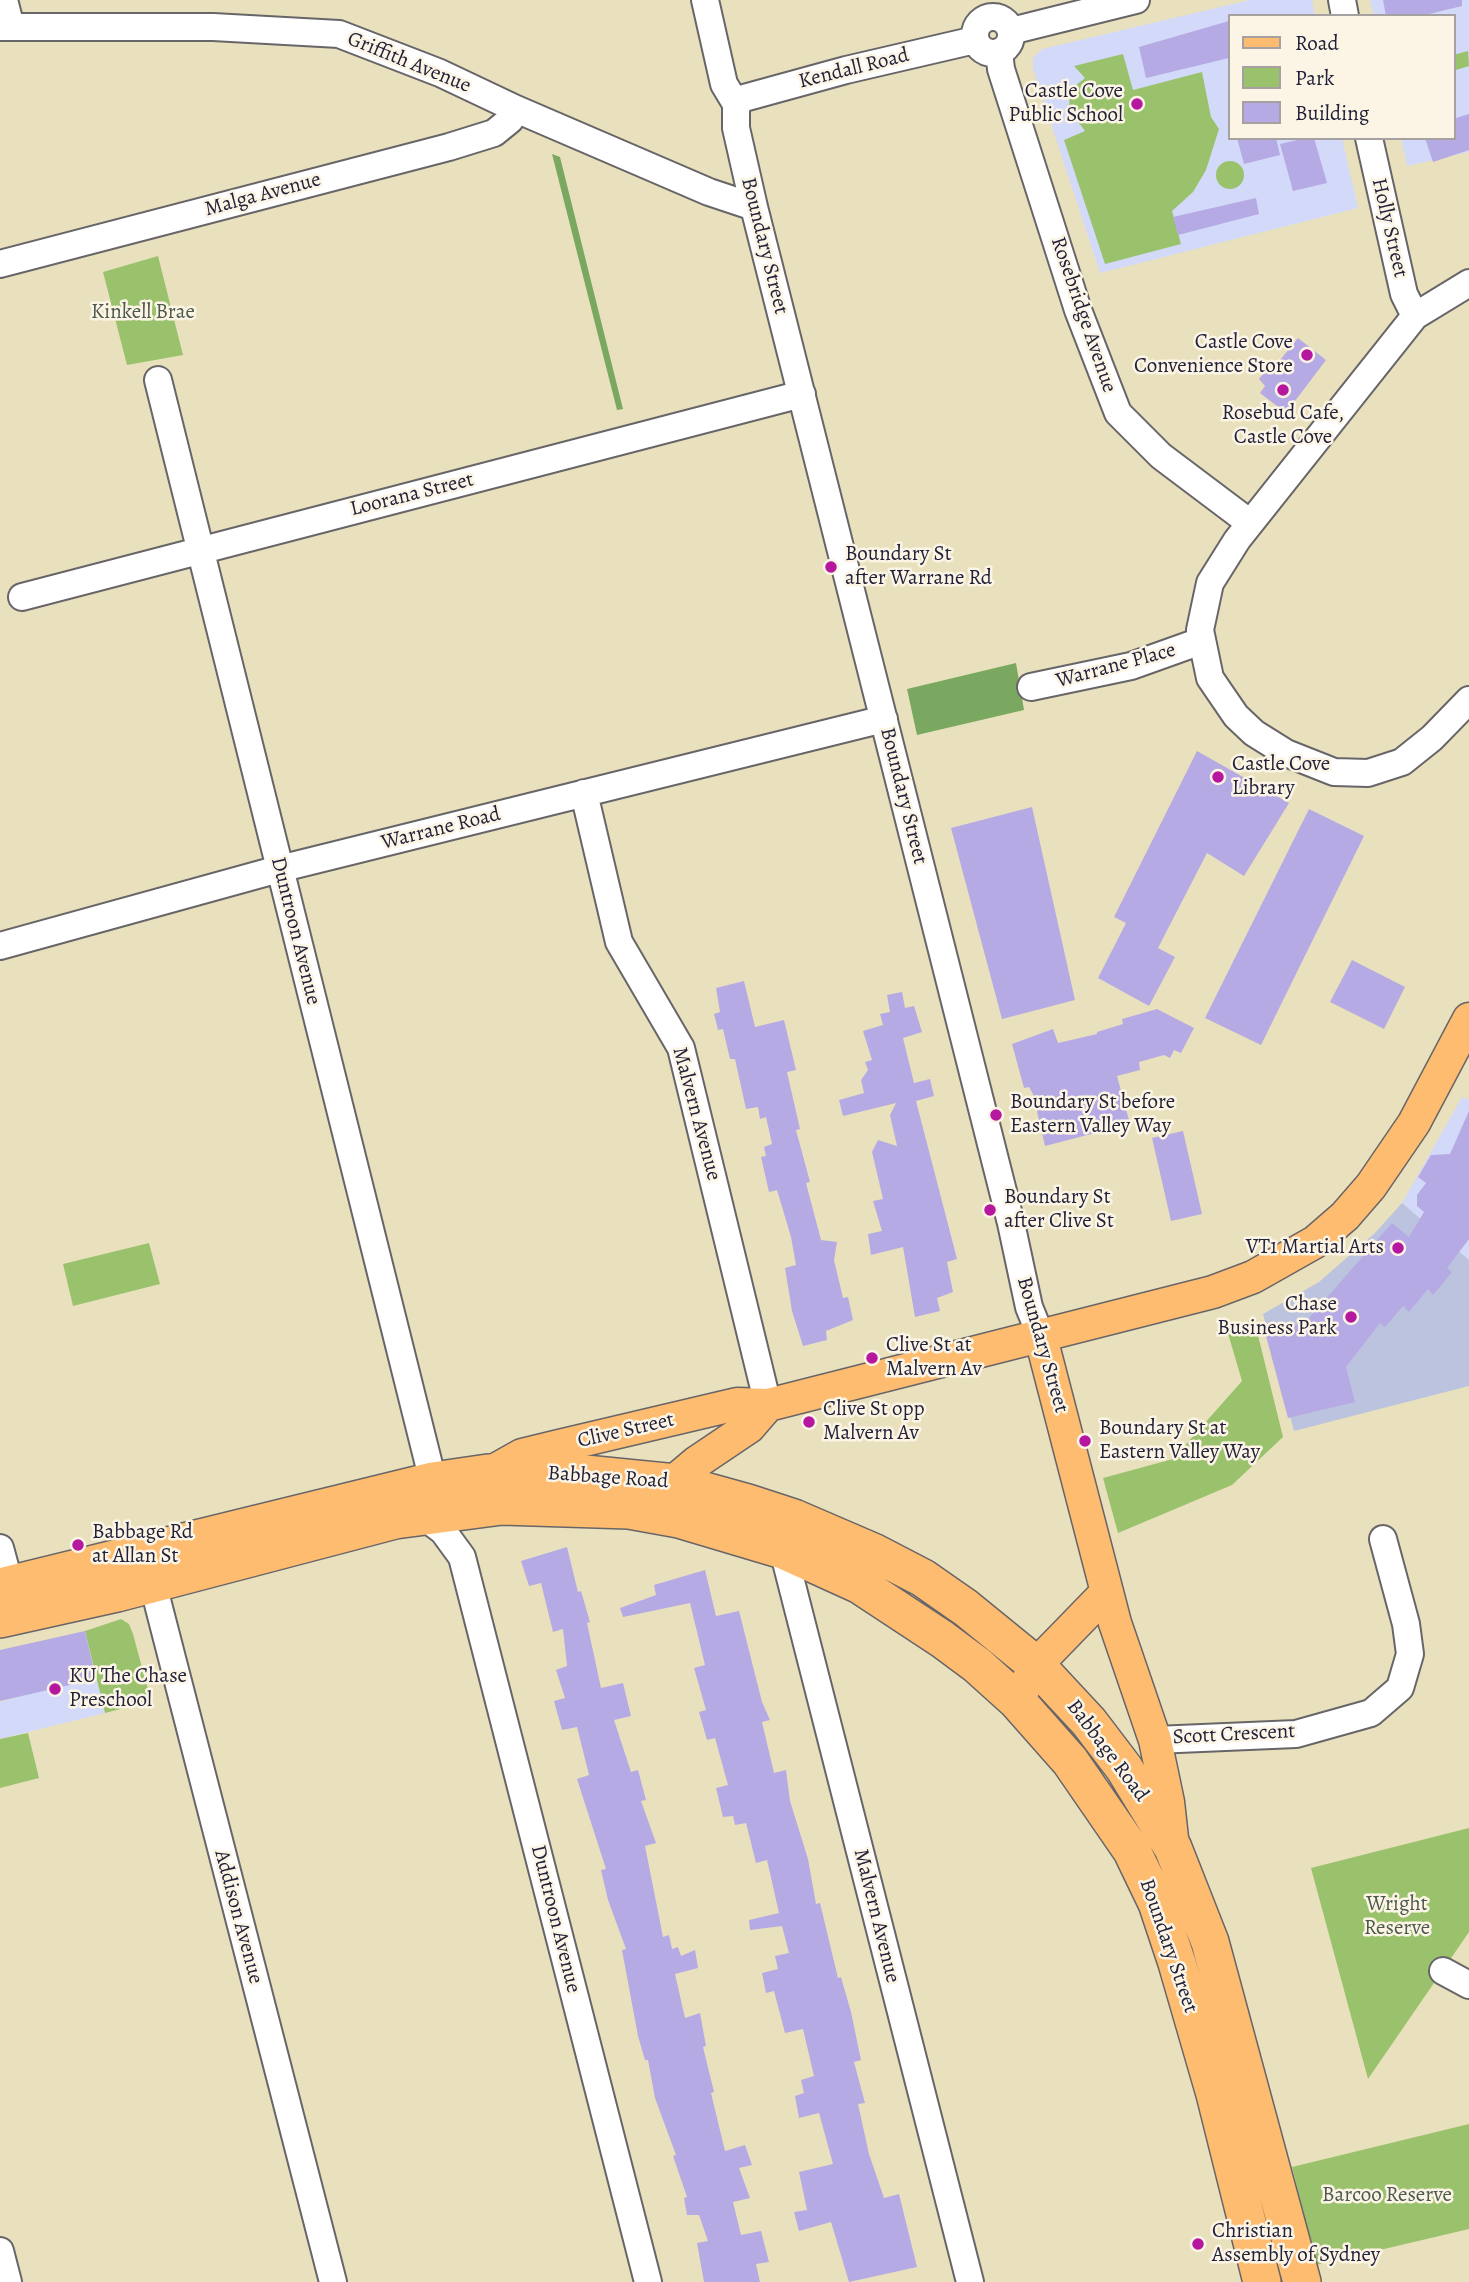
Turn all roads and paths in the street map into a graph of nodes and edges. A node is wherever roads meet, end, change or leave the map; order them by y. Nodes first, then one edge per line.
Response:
1 (4, 0) edge
2 (705, 0) edge
3 (1136, 0) edge
4 (987, 8) edge
5 (5, 27) edge
6 (975, 40) junction
7 (1005, 42) junction
8 (736, 104) junction
9 (516, 109) junction
10 (1369, 140) edge
11 (754, 207) junction
12 (0, 264) edge
13 (1469, 283) edge
14 (1415, 316) junction
15 (158, 380) dead end
16 (802, 394) junction
17 (1250, 523) junction
18 (198, 550) junction
19 (22, 597) dead end
20 (1201, 641) junction
21 (1031, 687) dead end
22 (1469, 700) edge
23 (884, 719) junction
24 (584, 793) junction
25 (279, 869) junction
26 (0, 946) edge
27 (1465, 1034) edge
28 (1040, 1334) junction
29 (768, 1405) junction
30 (433, 1481) junction
31 (676, 1483) junction
32 (484, 1491) junction
33 (629, 1510) junction
34 (424, 1516) junction
35 (1383, 1539) dead end
36 (0, 1548) edge
37 (783, 1550) junction
38 (462, 1557) junction
39 (148, 1568) junction
40 (1107, 1592) junction
41 (3, 1597) edge
42 (1036, 1665) junction
43 (1017, 1701) junction
44 (1155, 1740) junction
45 (1173, 1848) junction
46 (1443, 1971) dead end
47 (1469, 1985) edge
48 (0, 2250) edge
49 (8, 2282) edge
50 (333, 2282) edge
51 (648, 2282) edge
52 (970, 2282) edge
53 (1262, 2282) edge
54 (1302, 2282) edge

1 - 5 street
2 - 8 street, Boundary Street
3 - 7 street
4 - 6 street
4 - 7 street
5 - 9 street, Griffith Avenue
6 - 7 street
6 - 8 street, Kendall Road
7 - 17 street, Rosebridge Avenue
8 - 11 street, Boundary Street
9 - 11 street, Griffith Avenue
9 - 12 street, Malga Avenue
10 - 14 street, Holly Street
11 - 16 street, Boundary Street
13 - 14 street
14 - 17 street
15 - 18 street, Duntroon Avenue
16 - 18 street, Loorana Street
16 - 23 street, Boundary Street
17 - 20 street
18 - 19 street, Loorana Street
18 - 25 street, Duntroon Avenue
20 - 21 street, Warrane Place
20 - 22 street
23 - 24 street, Warrane Road
23 - 28 street, Boundary Street
24 - 25 street, Warrane Road
24 - 29 street, Malvern Avenue
25 - 26 street, Warrane Road
25 - 30 street, Duntroon Avenue
27 - 28 main road, Clive Street
28 - 29 main road, Clive Street
28 - 40 main road, Boundary Street
29 - 31 main road
29 - 32 main road, Clive Street
30 - 32 highway, Babbage Road
30 - 39 highway, Babbage Road
31 - 32 highway, Babbage Road
31 - 33 main road
31 - 42 highway, Babbage Road
32 - 33 highway, Babbage Road
32 - 34 highway, Babbage Road
32 - 38 street
33 - 37 highway, Babbage Road
34 - 38 street, Duntroon Avenue
34 - 39 highway, Babbage Road
35 - 44 street, Scott Crescent
36 - 41 street
37 - 43 highway, Babbage Road
37 - 52 street, Malvern Avenue
38 - 51 street, Duntroon Avenue
39 - 41 highway, Babbage Road
39 - 50 street, Addison Avenue
40 - 42 main road
40 - 44 main road, Boundary Street
42 - 43 main road
42 - 45 highway, Babbage Road
43 - 53 highway, Boundary Street
44 - 45 main road, Boundary Street
45 - 54 highway, Boundary Street
46 - 47 street
48 - 49 street

